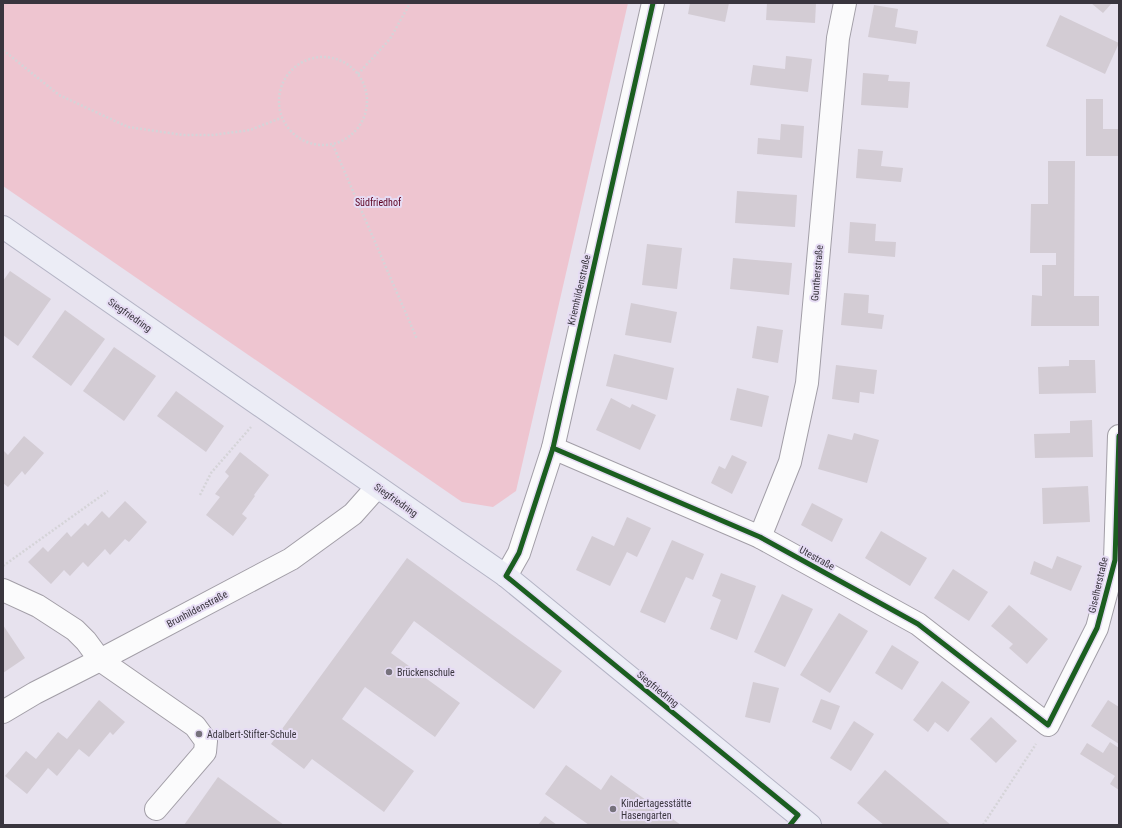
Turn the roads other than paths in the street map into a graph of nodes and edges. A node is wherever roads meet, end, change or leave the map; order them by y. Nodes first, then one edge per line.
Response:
1 (652, 3) edge
2 (845, 3) edge
3 (3, 227) edge
4 (1119, 436) edge
5 (553, 448) junction
6 (377, 487) junction
7 (760, 537) junction
8 (506, 576) junction
9 (3, 590) edge
10 (100, 660) junction
11 (3, 712) edge
12 (1048, 725) joint
13 (156, 809) dead end
14 (799, 822) edge

1 - 5 street, Kriemhildenstraße
2 - 7 street, Guntherstraße
3 - 6 main road, Siegfriedring
4 - 12 street, Giselherstraße
5 - 7 street, Utestraße
5 - 8 street, Kriemhildenstraße
6 - 8 main road, Siegfriedring
6 - 10 street, Brunhildenstraße
7 - 12 street, Utestraße
8 - 14 main road, Siegfriedring
9 - 10 street
10 - 11 street, Brunhildenstraße
10 - 13 street

